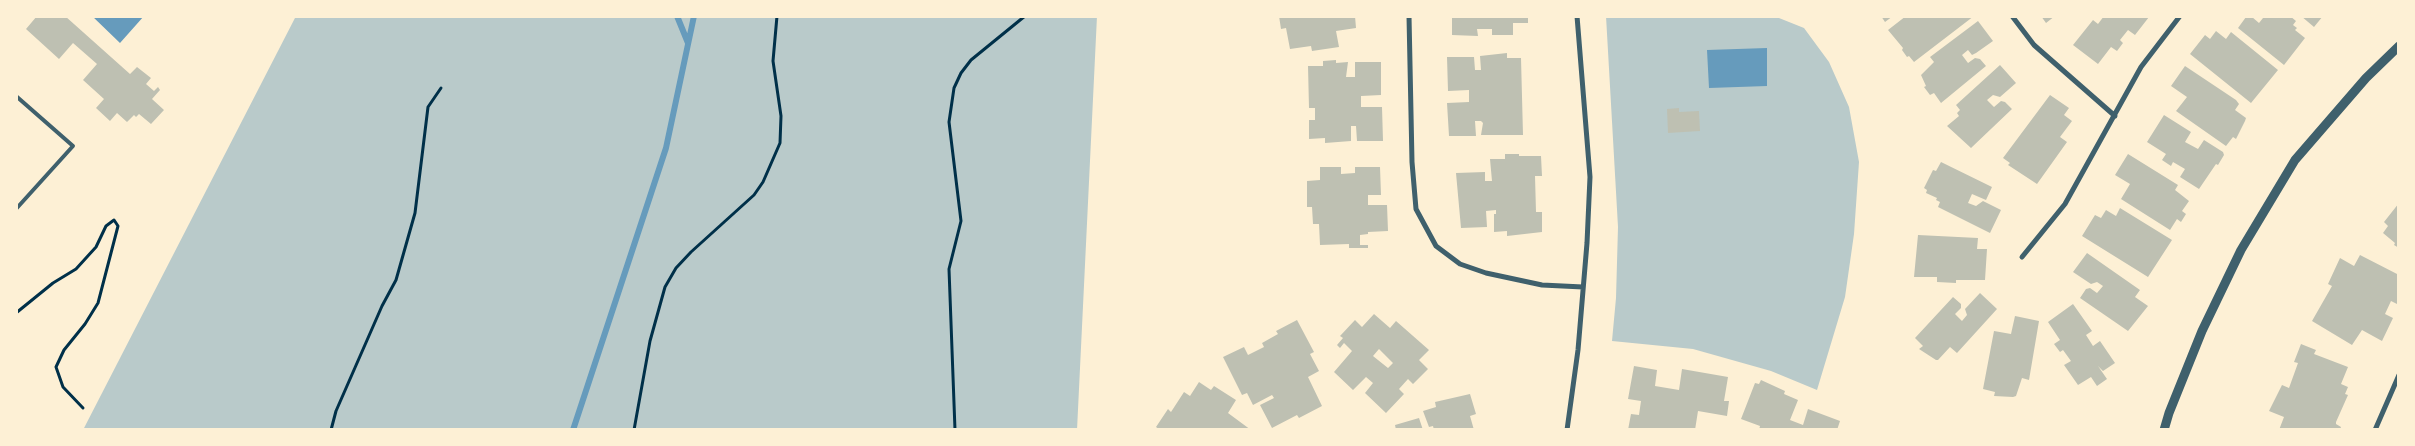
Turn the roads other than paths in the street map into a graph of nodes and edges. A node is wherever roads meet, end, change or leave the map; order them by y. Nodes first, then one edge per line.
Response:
1 (1409, 16) edge
2 (1577, 16) edge
3 (2012, 16) edge
4 (2180, 16) edge
5 (2399, 46) edge
6 (16, 96) edge
7 (2115, 116) junction
8 (16, 209) edge
9 (2022, 256) dead end
10 (1584, 287) junction
11 (2399, 376) edge
12 (1567, 430) edge
13 (2164, 430) edge
14 (2375, 430) edge

1 - 10 street
2 - 10 street
3 - 7 street
4 - 7 street
5 - 13 street
6 - 8 lane
7 - 9 street
10 - 12 street
11 - 14 street

